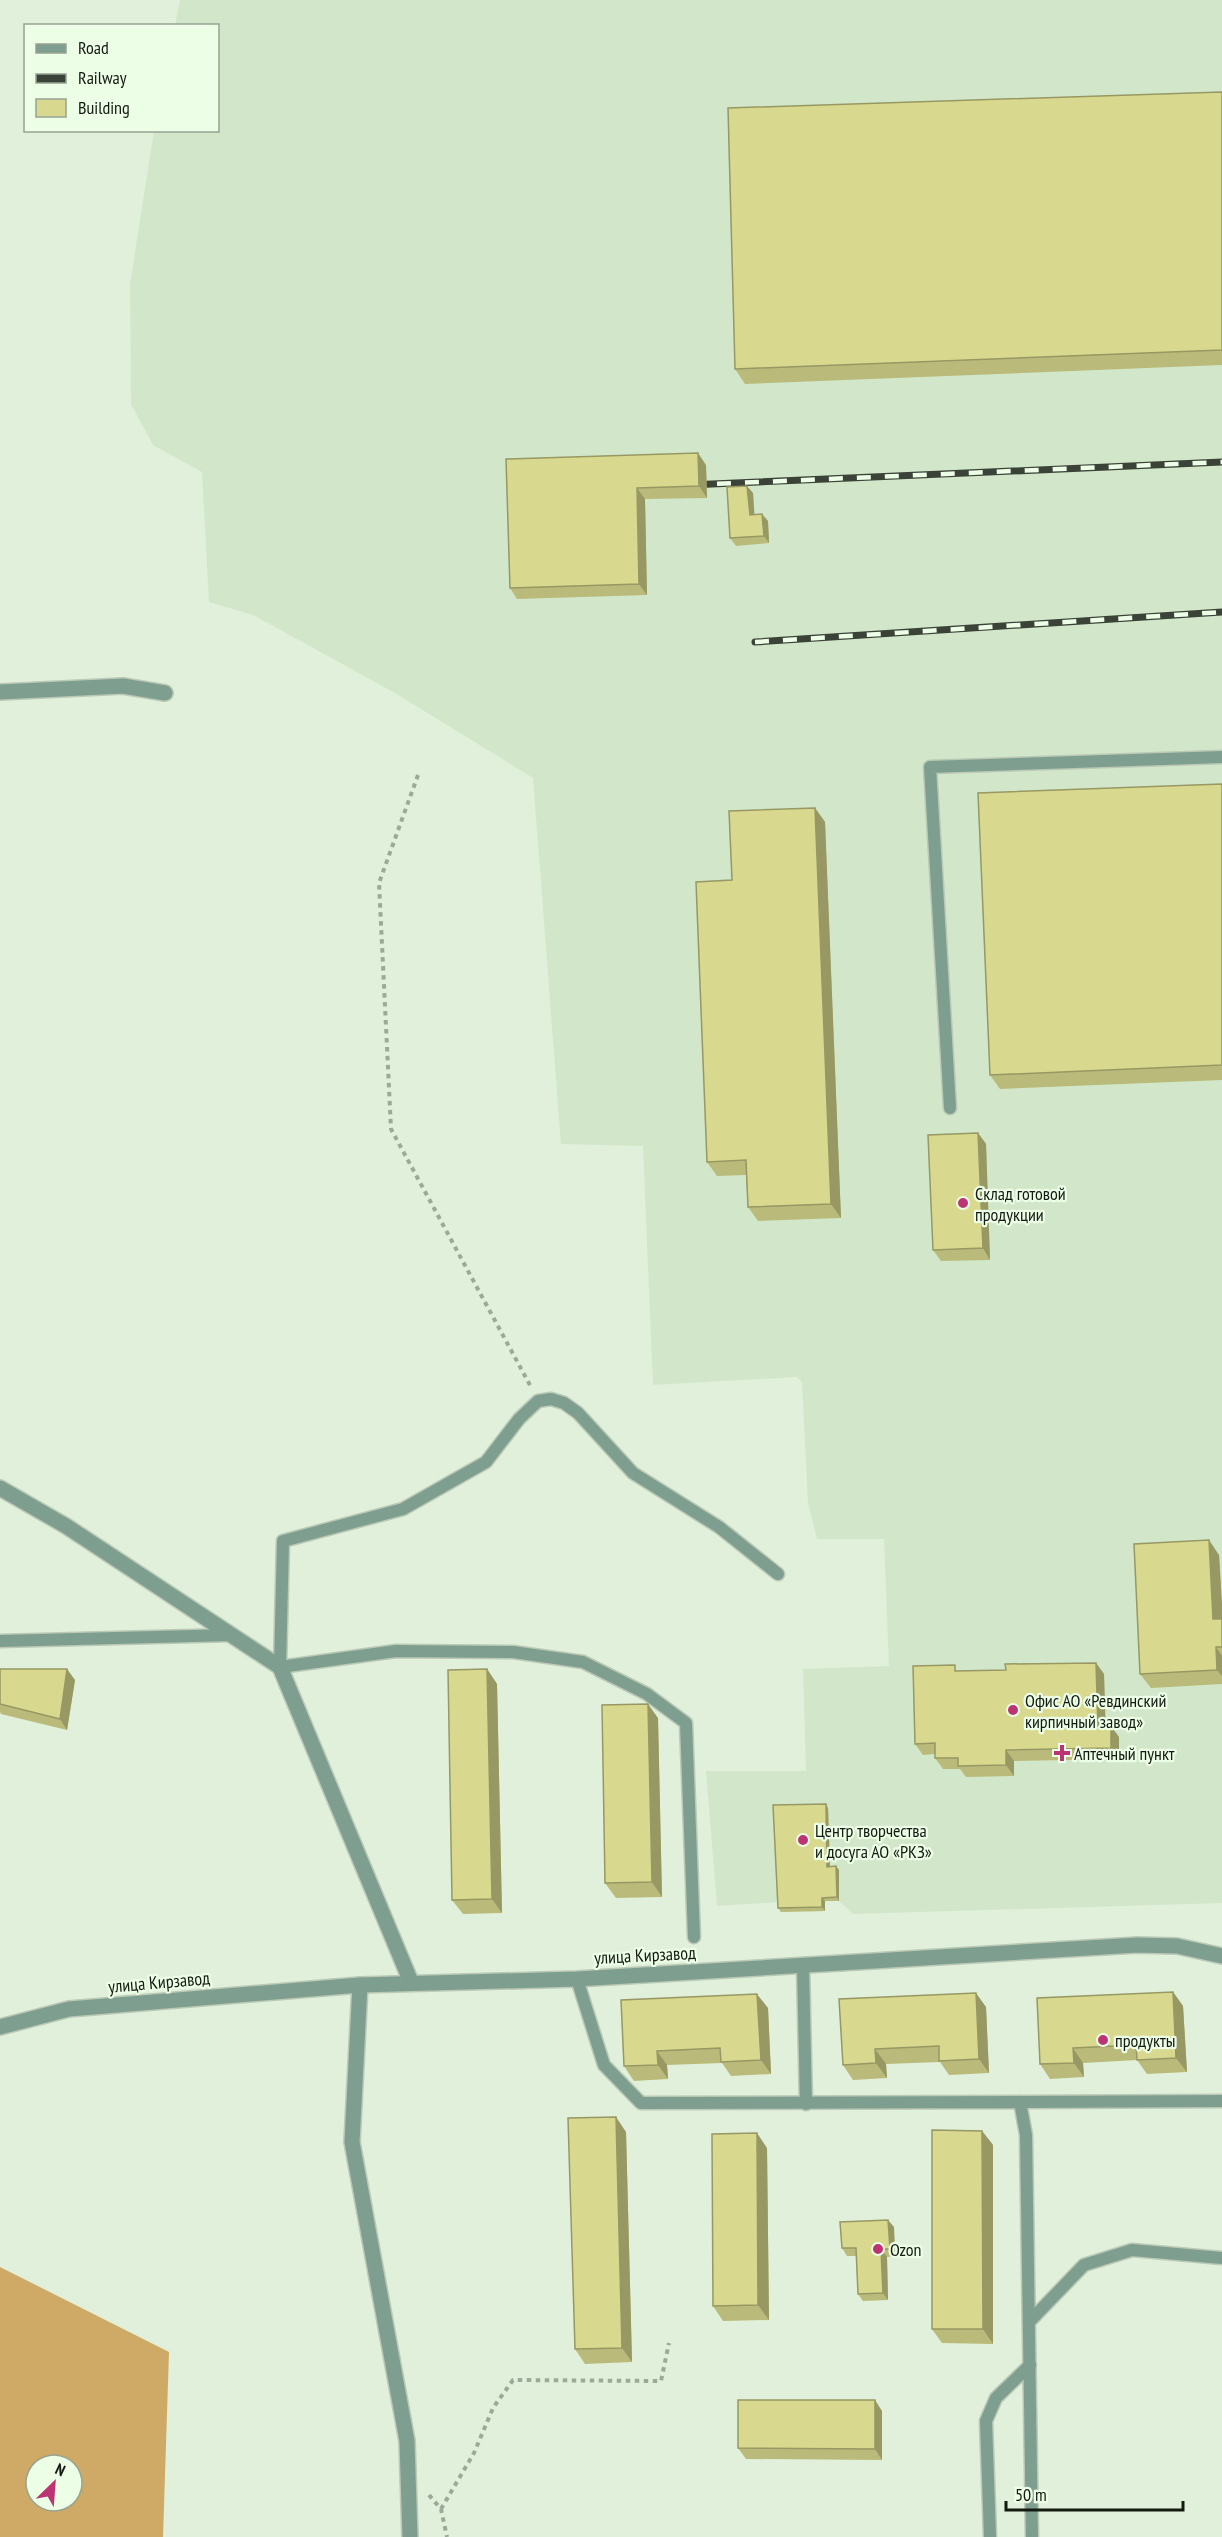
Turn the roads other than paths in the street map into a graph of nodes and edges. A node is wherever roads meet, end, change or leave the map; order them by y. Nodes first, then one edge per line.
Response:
1 (0, 692) edge
2 (165, 693) dead end
3 (1222, 757) edge
4 (950, 1108) dead end
5 (0, 1488) edge
6 (778, 1574) dead end
7 (232, 1635) junction
8 (0, 1641) edge
9 (280, 1667) junction
10 (694, 1937) dead end
11 (1222, 1956) edge
12 (803, 1966) junction
13 (577, 1979) junction
14 (411, 1982) junction
15 (360, 1985) junction
16 (0, 2027) edge
17 (1222, 2101) edge
18 (1020, 2102) junction
19 (806, 2104) junction
20 (1222, 2258) edge
21 (1029, 2322) junction
22 (1029, 2365) junction
23 (410, 2537) edge
24 (990, 2537) edge
25 (1032, 2537) edge

1 - 2 street
3 - 4 lane
5 - 7 street
6 - 9 lane
7 - 8 lane
7 - 9 street
9 - 10 lane
9 - 14 street
11 - 12 street, улица Кирзавод
12 - 13 street, улица Кирзавод
12 - 19 lane
13 - 14 street, улица Кирзавод
13 - 19 lane
14 - 15 street, улица Кирзавод
15 - 16 street, улица Кирзавод
15 - 23 street
17 - 18 lane
18 - 19 lane
18 - 21 lane
20 - 21 lane
21 - 22 lane
22 - 24 lane
22 - 25 lane

